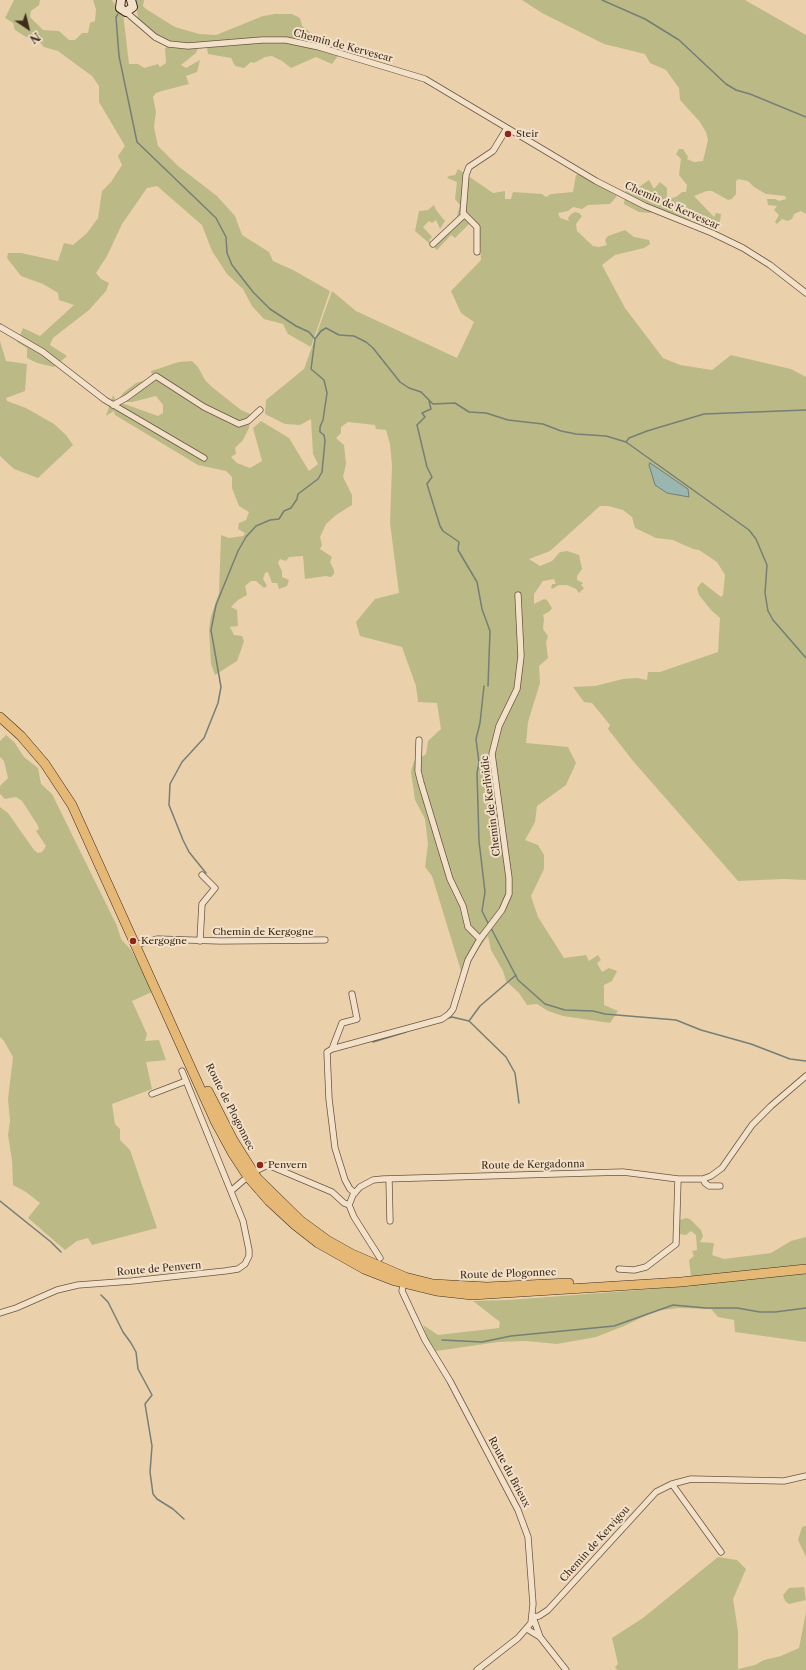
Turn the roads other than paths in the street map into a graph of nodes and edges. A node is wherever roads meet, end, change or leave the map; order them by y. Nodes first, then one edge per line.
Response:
1 (117, 2) edge
2 (131, 4) edge
3 (507, 128) junction
4 (464, 215) junction
5 (434, 244) dead end
6 (477, 252) dead end
7 (806, 293) edge
8 (0, 327) edge
9 (113, 405) junction
10 (260, 410) dead end
11 (204, 458) dead end
12 (518, 595) dead end
13 (0, 717) edge
14 (419, 740) dead end
15 (202, 875) dead end
16 (480, 939) junction
17 (325, 940) dead end
18 (200, 941) junction
19 (136, 945) junction
20 (352, 994) dead end
21 (332, 1049) junction
22 (182, 1071) dead end
23 (806, 1076) edge
24 (186, 1081) junction
25 (152, 1094) dead end
26 (251, 1174) junction
27 (389, 1179) junction
28 (678, 1179) junction
29 (703, 1179) junction
30 (720, 1186) dead end
31 (231, 1190) junction
32 (355, 1192) junction
33 (349, 1204) junction
34 (390, 1221) dead end
35 (380, 1258) dead end
36 (620, 1269) dead end
37 (806, 1269) edge
38 (404, 1280) junction
39 (0, 1313) edge
40 (806, 1476) edge
41 (672, 1484) junction
42 (721, 1552) dead end
43 (533, 1617) junction
44 (529, 1627) junction
45 (539, 1630) junction
46 (540, 1637) junction
47 (477, 1670) edge
48 (566, 1670) edge

1 - 2 street
2 - 3 street, Chemin de Kervescar
3 - 4 street
3 - 7 street, Chemin de Kervescar
4 - 5 street
4 - 6 street
8 - 9 street
9 - 10 street
9 - 11 street
12 - 16 street, Chemin de Kerlividic
13 - 19 main road, Route de Plogonnec
14 - 16 street
15 - 18 street, Chemin de Kergogne
16 - 21 street, Chemin de Kerlividic
17 - 18 street, Chemin de Kergogne
18 - 19 street, Chemin de Kergogne
19 - 26 main road, Route de Plogonnec
20 - 21 street
21 - 32 street
22 - 24 street
23 - 29 street
24 - 25 street
24 - 31 street
26 - 31 street
26 - 33 street
26 - 38 main road, Route de Plogonnec
27 - 28 street, Route de Kergadonna
27 - 32 street, Route de Kergadonna
27 - 34 street
28 - 29 street, Route de Kergadonna
28 - 36 street
29 - 30 street, Route de Kergadonna
31 - 39 street, Route de Penvern
32 - 33 street
33 - 35 street
37 - 38 main road, Route de Plogonnec
38 - 43 street, Route du Brieux
40 - 41 street, Chemin de Kervigou
41 - 42 street
41 - 43 street, Chemin de Kervigou
43 - 44 street, Route du Brieux
43 - 45 street
44 - 45 street
44 - 46 street
44 - 47 street
45 - 46 street
46 - 48 street

